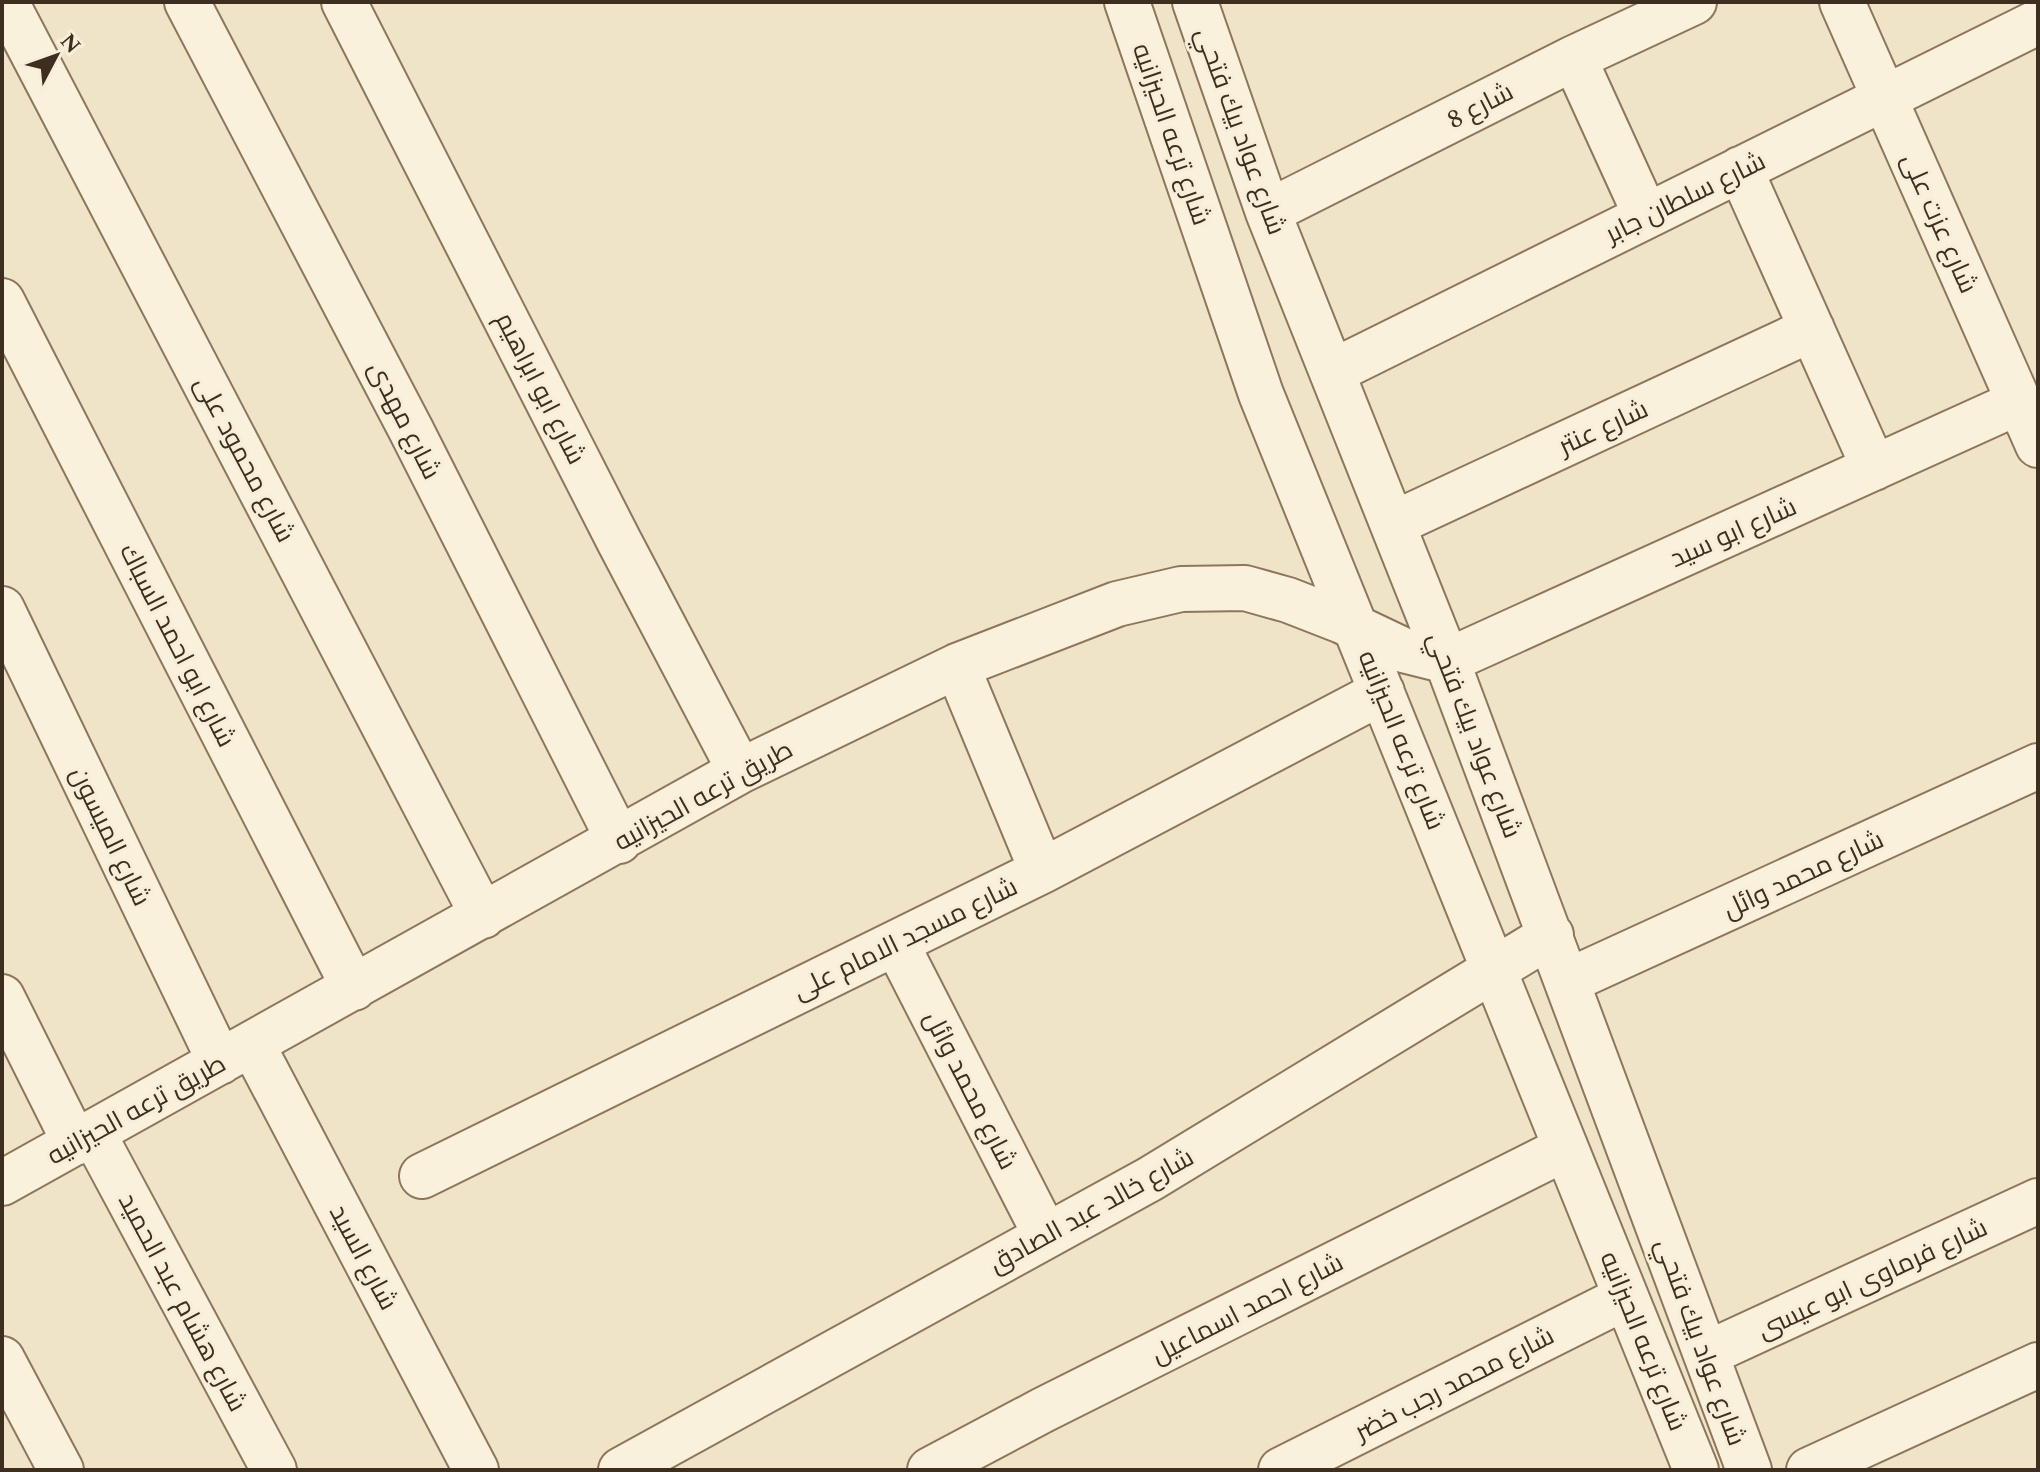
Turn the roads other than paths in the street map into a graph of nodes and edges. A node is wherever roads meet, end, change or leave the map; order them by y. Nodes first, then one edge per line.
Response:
1 (6, 2) edge
2 (187, 2) edge
3 (344, 2) edge
4 (1127, 2) edge
5 (1195, 2) edge
6 (1694, 2) edge
7 (1842, 2) edge
8 (2033, 2) edge
9 (2038, 12) edge
10 (2038, 22) edge
11 (1574, 58) junction
12 (1884, 98) junction
13 (1740, 169) junction
14 (1268, 212) junction
15 (1646, 216) junction
16 (2, 301) edge
17 (1812, 329) junction
18 (1332, 372) junction
19 (2019, 402) junction
20 (2038, 445) edge
21 (1874, 468) junction
22 (1393, 524) junction
23 (2, 609) edge
24 (1358, 629) junction
25 (1447, 661) junction
26 (957, 666) junction
27 (1382, 692) junction
28 (2038, 766) edge
29 (740, 771) junction
30 (619, 841) junction
31 (1042, 871) junction
32 (483, 916) junction
33 (1551, 935) junction
34 (896, 943) junction
35 (1494, 970) junction
36 (1568, 981) junction
37 (354, 988) junction
38 (2, 997) edge
39 (236, 1053) junction
40 (84, 1138) junction
41 (1566, 1148) junction
42 (422, 1176) dead end
43 (2, 1183) edge
44 (2038, 1201) edge
45 (1046, 1236) junction
46 (1626, 1297) junction
47 (1706, 1354) junction
48 (2, 1359) edge
49 (2038, 1365) edge
50 (1742, 1452) edge
51 (1684, 1466) edge
52 (61, 1470) edge
53 (274, 1470) edge
54 (476, 1470) edge
55 (621, 1470) edge
56 (930, 1470) edge
57 (1281, 1470) edge
58 (1809, 1470) edge

1 - 32 street, شارع محمود على
2 - 30 street, شارع مهدى
3 - 29 street, شارع ابو ابراهيم
4 - 24 street, شارع ترعه الحيزانيه
5 - 14 street, شارع عواد بيك فتحي
6 - 11 street, شارع 8
7 - 12 street, شارع عزت على
8 - 9 street
10 - 12 street, شارع سلطان جابر
11 - 14 street, شارع 8
11 - 15 street
12 - 13 street, شارع سلطان جابر
12 - 19 street, شارع عزت على
13 - 15 street, شارع سلطان جابر
13 - 17 street
14 - 18 street, شارع عواد بيك فتحي
15 - 18 street, شارع سلطان جابر
16 - 37 street, شارع ابو احمد السباك
17 - 21 street
17 - 22 street, شارع عنتر
18 - 22 street, شارع عواد بيك فتحي
19 - 20 street, شارع عزت على
19 - 21 street, شارع ابو سيد
21 - 25 street, شارع ابو سيد
22 - 25 street, شارع عواد بيك فتحي
23 - 39 street, شارع الميسون
24 - 25 street, طريق ترعه الحيزانيه
24 - 26 street, طريق ترعه الحيزانيه
24 - 27 street, شارع ترعه الحيزانيه
25 - 33 street, شارع عواد بيك فتحي
26 - 29 street, طريق ترعه الحيزانيه
26 - 31 street
27 - 31 street, شارع مسجد الامام على
27 - 35 street, شارع ترعه الحيزانيه
28 - 36 street, شارع محمد وائل
29 - 30 street, طريق ترعه الحيزانيه
30 - 32 street, طريق ترعه الحيزانيه
31 - 34 street, شارع مسجد الامام على
32 - 37 street, طريق ترعه الحيزانيه
33 - 35 street, شارع خالد عبد الصادق
33 - 36 street, شارع عواد بيك فتحي
34 - 42 street, شارع مسجد الامام على
34 - 45 street, شارع محمد وائل
35 - 41 street, شارع ترعه الحيزانيه
35 - 45 street, شارع خالد عبد الصادق
36 - 47 street, شارع عواد بيك فتحي
37 - 39 street, طريق ترعه الحيزانيه
38 - 40 street, شارع هشام عبد الحميد
39 - 40 street, طريق ترعه الحيزانيه
39 - 54 street, شارع السيد
40 - 43 street, طريق ترعه الحيزانيه
40 - 53 street, شارع هشام عبد الحميد
41 - 46 street, شارع ترعه الحيزانيه
41 - 56 street, شارع احمد اسماعيل
44 - 47 street, شارع فرماوى ابو عيسى
45 - 55 street, شارع خالد عبد الصادق
46 - 51 street, شارع ترعه الحيزانيه
46 - 57 street, شارع محمد رجب خضر
47 - 50 street, شارع عواد بيك فتحي
48 - 52 street
49 - 58 street
50 - 51 street

